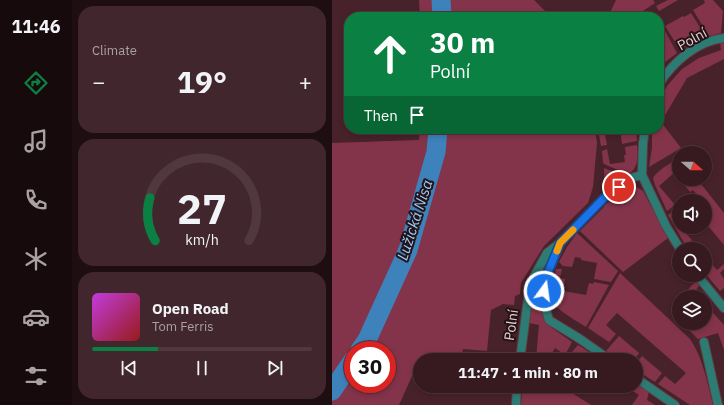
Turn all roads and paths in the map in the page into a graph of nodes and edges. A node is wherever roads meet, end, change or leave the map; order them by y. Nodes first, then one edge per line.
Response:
1 (724, 38) edge
2 (664, 77) edge
3 (644, 134) edge
4 (642, 175) junction
5 (676, 242) edge
6 (560, 243) junction
7 (703, 282) edge
8 (724, 308) edge
9 (704, 342) dead end
10 (521, 353) edge
11 (600, 353) edge
12 (643, 383) edge
13 (517, 393) edge
14 (516, 405) edge
15 (675, 405) edge
16 (718, 405) edge

1 - 2 street, Polní
3 - 4 street
4 - 5 street
4 - 6 street, Polní
6 - 10 street, Polní
6 - 11 street
7 - 8 street
9 - 16 street
12 - 15 street
13 - 14 street

